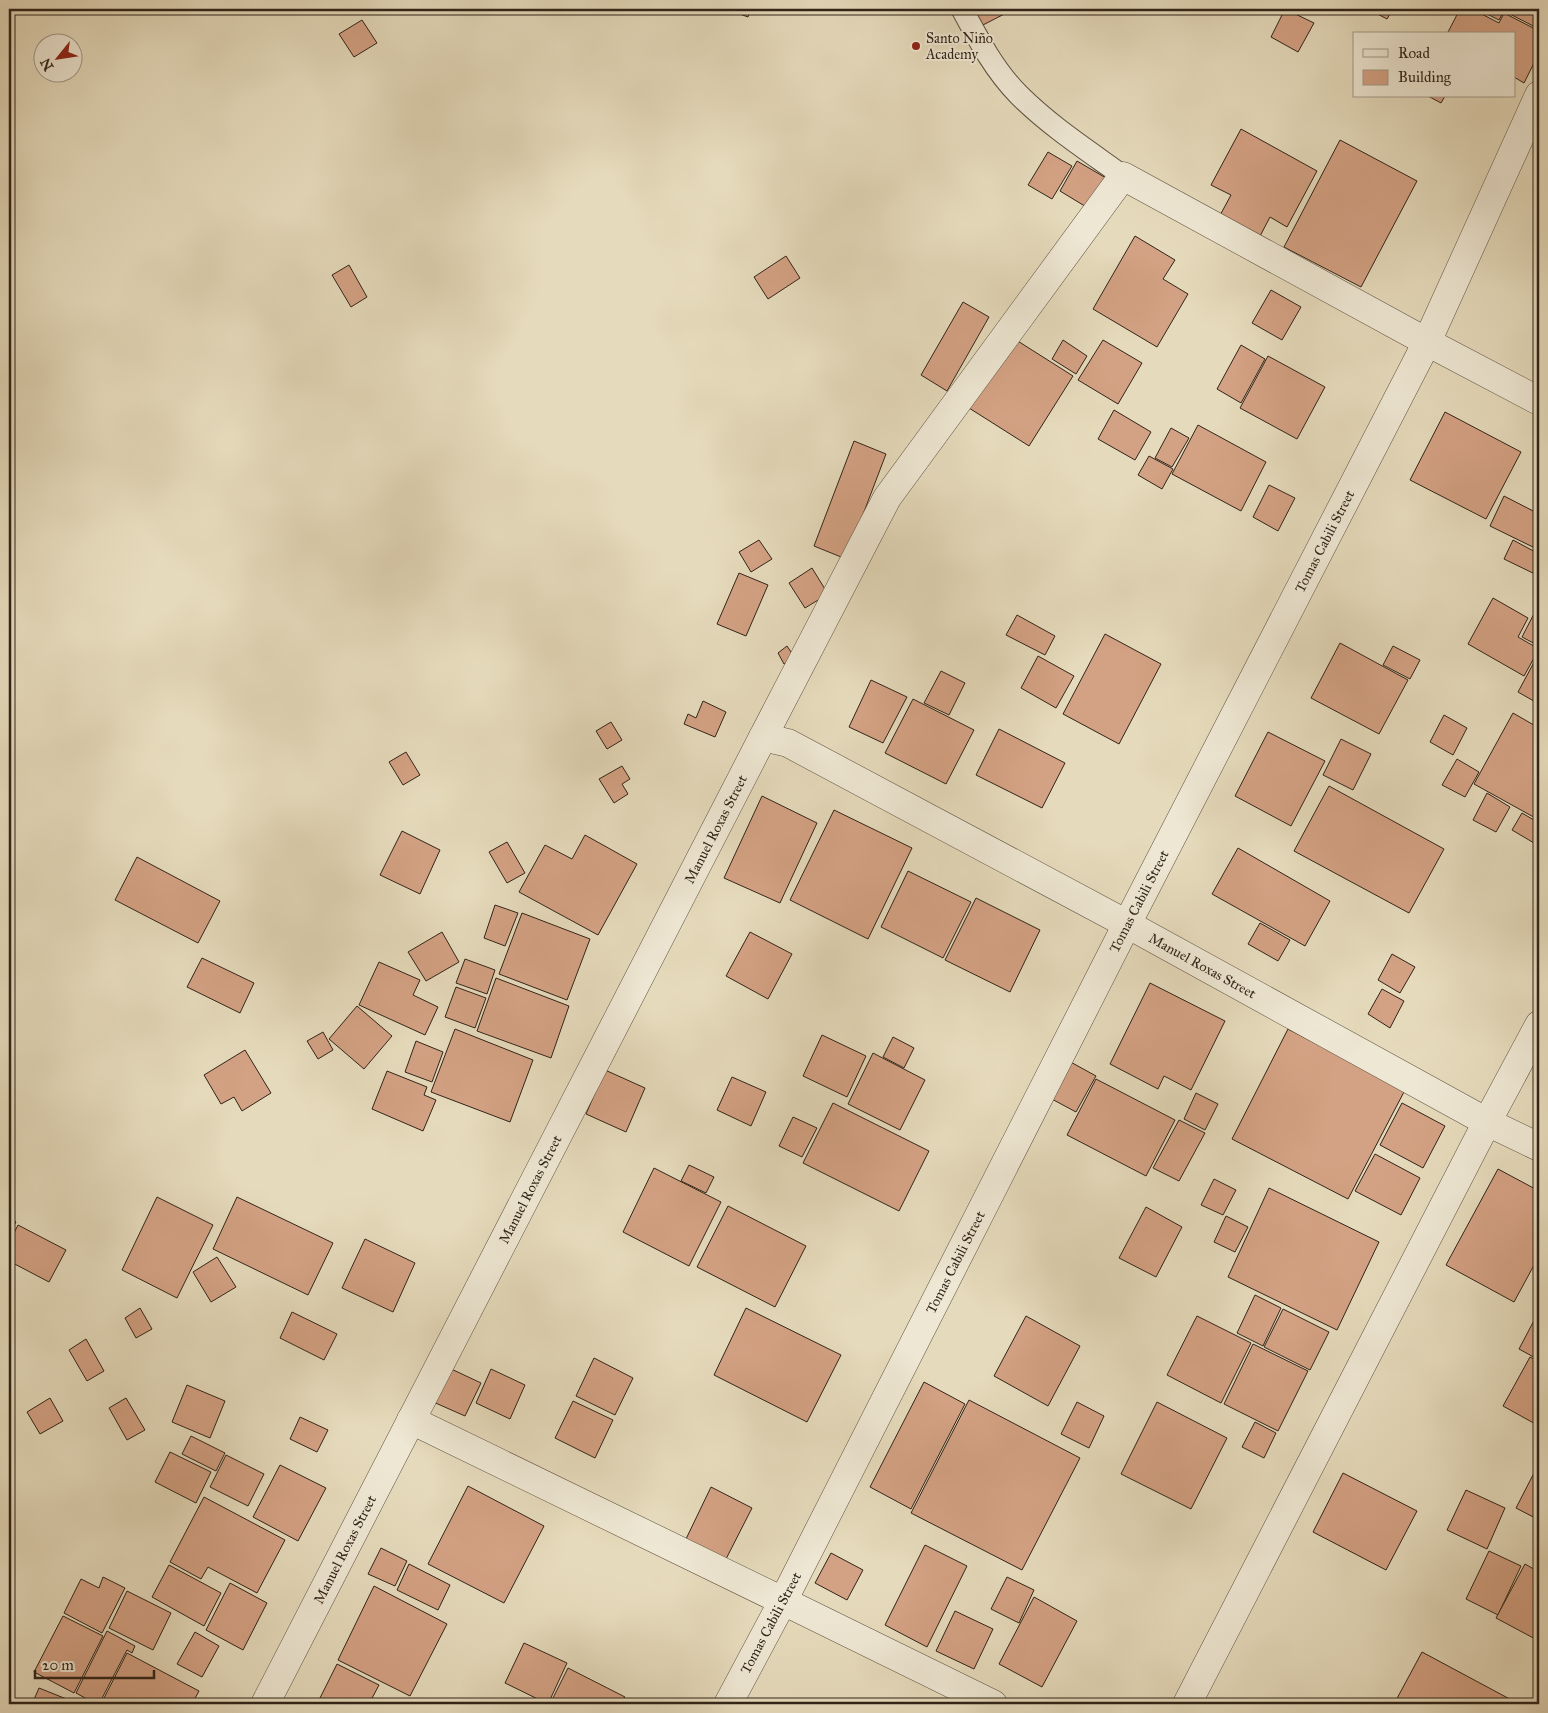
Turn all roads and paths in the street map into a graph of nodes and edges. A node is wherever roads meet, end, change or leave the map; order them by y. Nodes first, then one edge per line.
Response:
1 (962, 9) edge
2 (1539, 95) edge
3 (1122, 176) junction
4 (1427, 342) junction
5 (1539, 401) edge
6 (763, 737) junction
7 (1127, 924) junction
8 (1539, 1025) edge
9 (1487, 1122) junction
10 (1539, 1147) edge
11 (412, 1420) junction
12 (783, 1601) junction
13 (265, 1704) edge
14 (728, 1704) edge
15 (993, 1704) edge
16 (1187, 1704) edge

1 - 3 lane
2 - 4 street, Tomas Cabili Street
3 - 4 street
3 - 6 street
4 - 5 street
4 - 7 street, Tomas Cabili Street
6 - 7 street, Manuel Roxas Street
6 - 11 street, Manuel Roxas Street
7 - 9 street, Manuel Roxas Street
7 - 12 street, Tomas Cabili Street
8 - 9 street
9 - 10 street, Manuel Roxas Street
9 - 16 street
11 - 12 street
11 - 13 street, Manuel Roxas Street
12 - 14 street, Tomas Cabili Street
12 - 15 street

